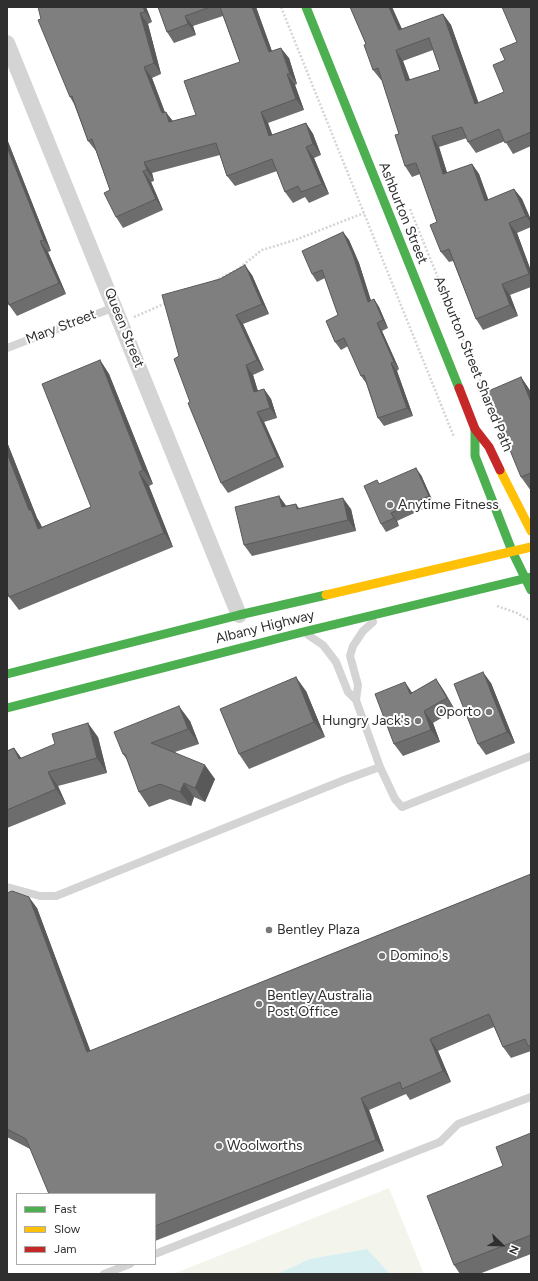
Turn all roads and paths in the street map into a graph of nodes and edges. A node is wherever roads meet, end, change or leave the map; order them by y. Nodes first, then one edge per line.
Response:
1 (281, 7) edge
2 (306, 7) edge
3 (7, 43) edge
4 (408, 204) dead end
5 (364, 213) junction
6 (208, 284) edge
7 (173, 300) edge
8 (115, 307) junction
9 (122, 323) junction
10 (7, 348) edge
11 (475, 429) junction
12 (500, 430) edge
13 (456, 441) dead end
14 (531, 531) edge
15 (531, 547) edge
16 (512, 551) junction
17 (528, 578) edge
18 (531, 590) edge
19 (497, 606) dead end
20 (382, 614) junction
21 (239, 615) junction
22 (531, 621) edge
23 (303, 632) junction
24 (7, 674) edge
25 (356, 700) junction
26 (7, 708) edge
27 (531, 756) edge
28 (380, 767) junction
29 (7, 887) edge
30 (531, 1097) edge
31 (156, 1254) edge
32 (127, 1265) edge
33 (104, 1274) edge

1 - 5 path
2 - 11 main road, Ashburton Street
3 - 8 street, Queen Street
4 - 12 path, Ashburton Street Shared Path
5 - 6 path
5 - 13 path
7 - 9 path
8 - 9 street, Queen Street
8 - 10 lane, Mary Street
9 - 21 street, Queen Street
11 - 14 main road, Ashburton Street
11 - 16 main road, Ashburton Street
15 - 16 main road, Albany Highway
16 - 17 main road, Ashburton Street
16 - 21 main road, Albany Highway
17 - 18 main road, Ashburton Street
17 - 20 main road, Albany Highway
19 - 22 path
20 - 23 main road, Albany Highway
20 - 25 lane
21 - 24 main road, Albany Highway
23 - 25 lane
23 - 26 main road, Albany Highway
25 - 28 lane
27 - 28 lane
28 - 29 lane
30 - 31 lane
32 - 33 lane

